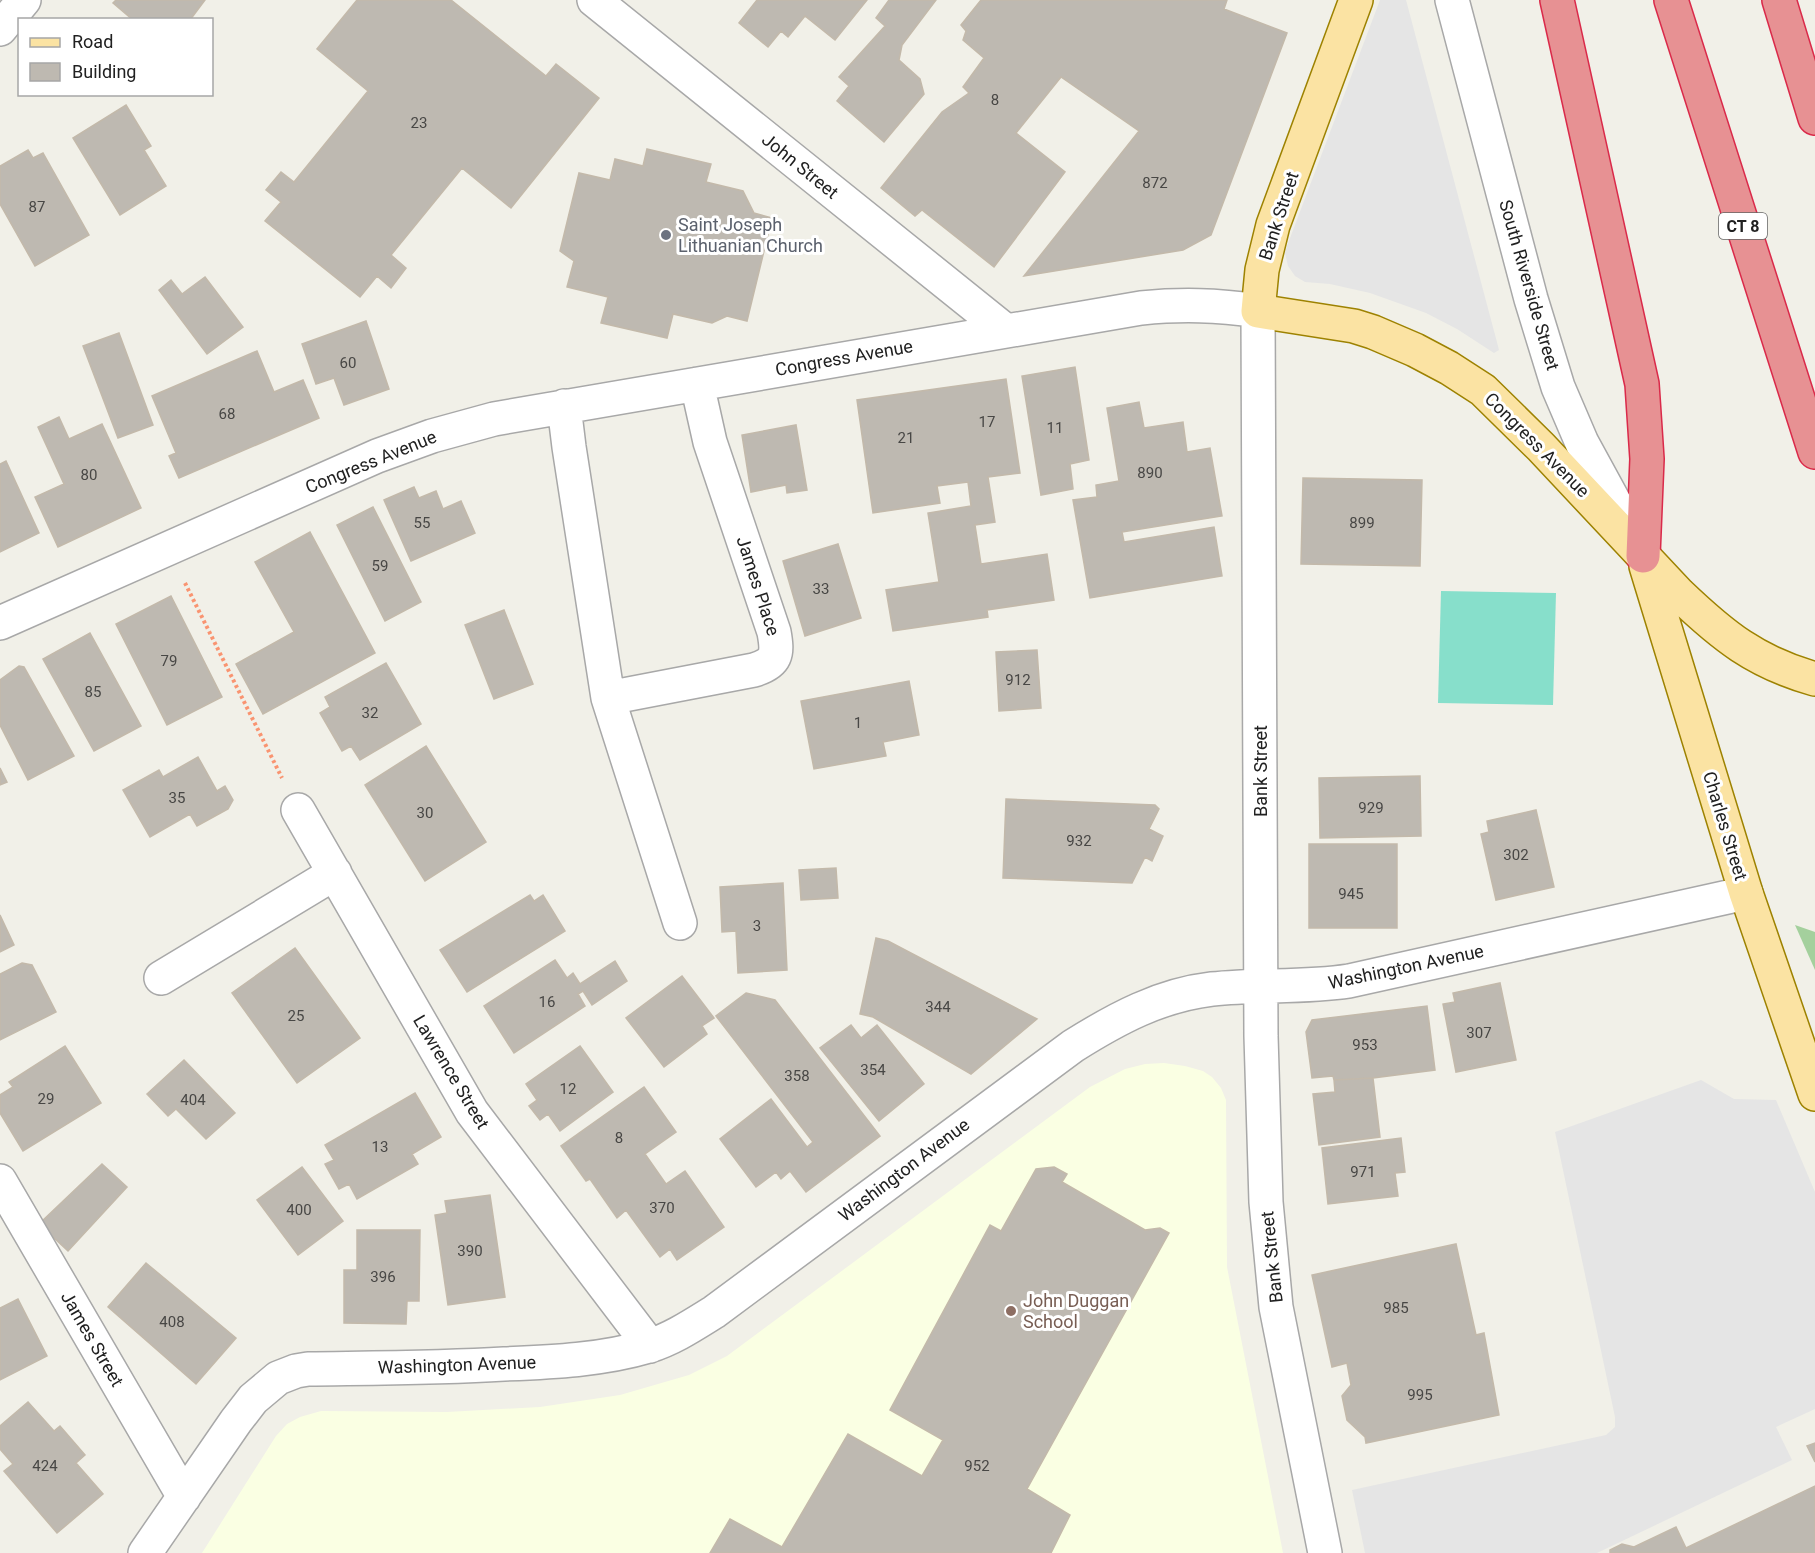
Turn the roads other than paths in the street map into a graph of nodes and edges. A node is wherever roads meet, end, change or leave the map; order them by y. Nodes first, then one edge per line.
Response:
1 (24, 0) edge
2 (594, 0) edge
3 (1356, 0) edge
4 (1452, 0) edge
5 (1557, 0) edge
6 (1671, 0) edge
7 (1779, 0) edge
8 (0, 29) edge
9 (1815, 118) edge
10 (1258, 310) junction
11 (1006, 331) junction
12 (697, 384) junction
13 (564, 406) junction
14 (1815, 452) edge
15 (1643, 555) junction
16 (0, 623) edge
17 (1815, 679) edge
18 (608, 698) junction
19 (298, 810) road end
20 (335, 873) junction
21 (1746, 893) junction
22 (680, 923) dead end
23 (161, 978) dead end
24 (1261, 986) junction
25 (1815, 1094) edge
26 (0, 1180) edge
27 (650, 1346) junction
28 (184, 1497) junction
29 (145, 1553) edge
30 (1325, 1553) edge

1 - 8 street
2 - 11 street, John Street
3 - 10 main road, Bank Street
4 - 15 street, South Riverside Street
5 - 15 highway
6 - 14 highway, CT 8
7 - 9 highway
10 - 11 street, Congress Avenue
10 - 15 main road, Congress Avenue
10 - 24 street, Bank Street
11 - 12 street, Congress Avenue
12 - 13 street, Congress Avenue
12 - 18 street, James Place
13 - 16 street, Congress Avenue
13 - 18 street
15 - 17 main road
15 - 21 main road, Charles Street
18 - 22 street
19 - 20 street, Lawrence Street
20 - 23 street
20 - 27 street, Lawrence Street
21 - 24 street, Washington Avenue
21 - 25 main road, Charles Street
24 - 27 street, Washington Avenue
24 - 30 street, Bank Street
26 - 28 street, James Street
27 - 28 street, Washington Avenue
28 - 29 street, Washington Avenue

